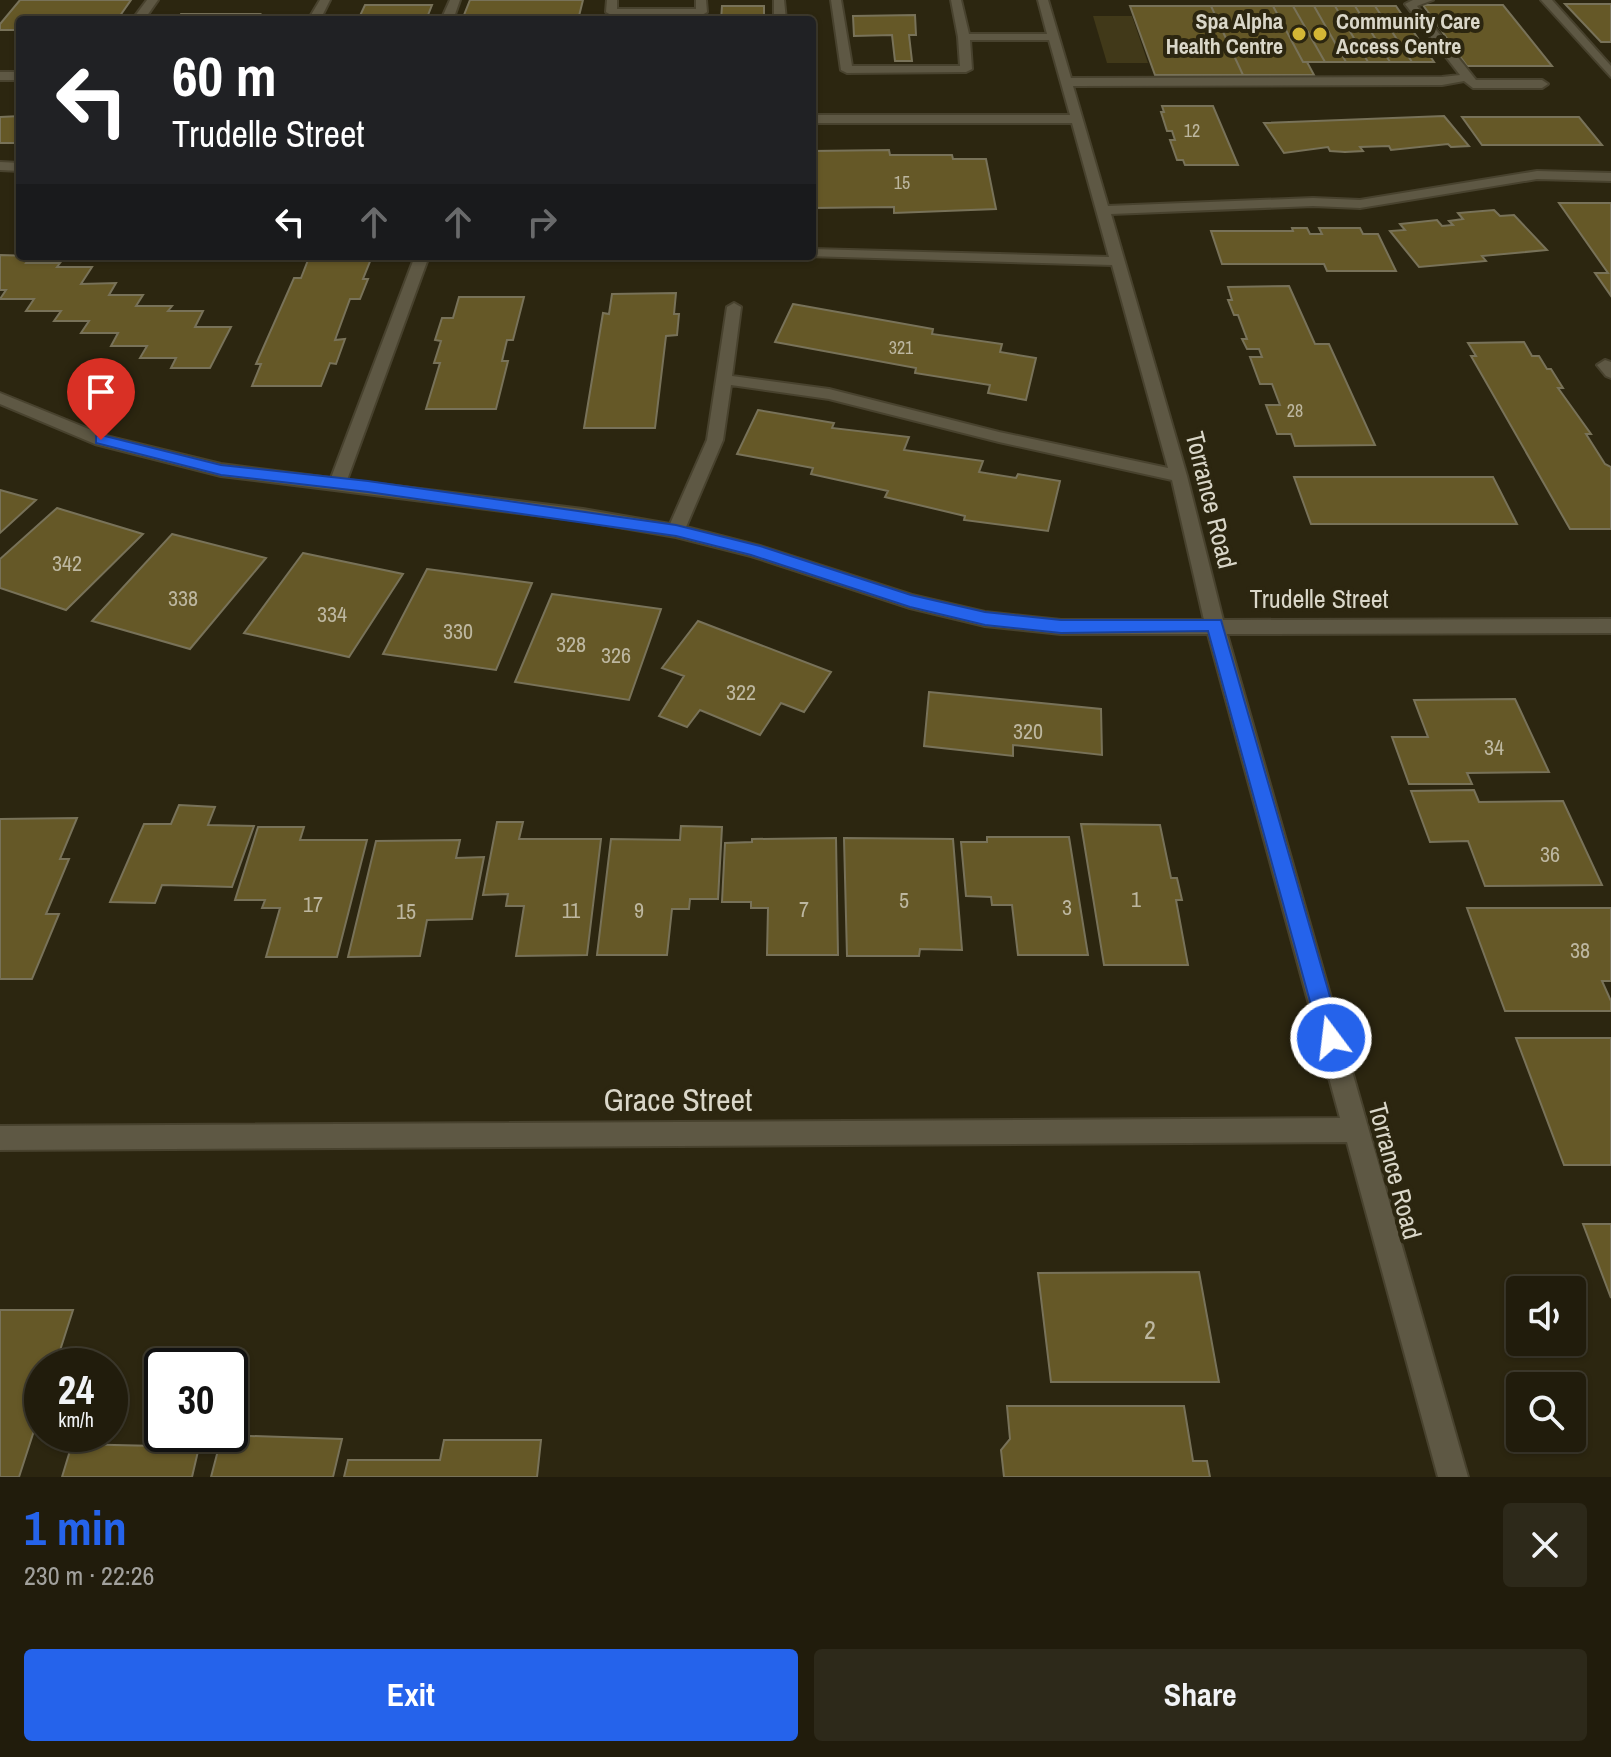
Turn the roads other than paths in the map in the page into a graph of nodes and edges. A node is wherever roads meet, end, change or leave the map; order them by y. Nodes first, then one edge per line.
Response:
1 (612, 0) edge
2 (701, 0) edge
3 (836, 0) edge
4 (956, 0) edge
5 (1043, 0) edge
6 (1428, 0) edge
7 (1546, 0) edge
8 (964, 37) junction
9 (1054, 37) junction
10 (1611, 73) edge
11 (1467, 77) junction
12 (1067, 82) junction
13 (1542, 84) dead end
14 (816, 119) edge
15 (1078, 119) junction
16 (1611, 177) edge
17 (1102, 210) junction
18 (816, 253) edge
19 (421, 260) edge
20 (1117, 261) junction
21 (734, 307) dead end
22 (723, 380) junction
23 (0, 398) edge
24 (1179, 476) junction
25 (338, 482) junction
26 (676, 531) junction
27 (1215, 625) junction
28 (1611, 626) edge
29 (1356, 1130) junction
30 (0, 1138) edge
31 (1453, 1477) edge

1 - 2 street
3 - 8 street
4 - 8 street
5 - 9 street, Torrance Road
6 - 11 street
7 - 10 street
8 - 9 street
9 - 12 street, Torrance Road
11 - 12 street
11 - 13 street
12 - 15 street, Torrance Road
14 - 15 street
15 - 17 street, Torrance Road
16 - 17 street
17 - 20 street, Torrance Road
18 - 20 street
19 - 25 street
20 - 24 street, Torrance Road
21 - 22 street
22 - 24 street
22 - 26 street
23 - 25 street, Trudelle Street
24 - 27 street, Torrance Road
25 - 26 street, Trudelle Street
26 - 27 street, Trudelle Street
27 - 28 street, Trudelle Street
27 - 29 street, Torrance Road
29 - 30 street, Grace Street
29 - 31 street, Torrance Road

